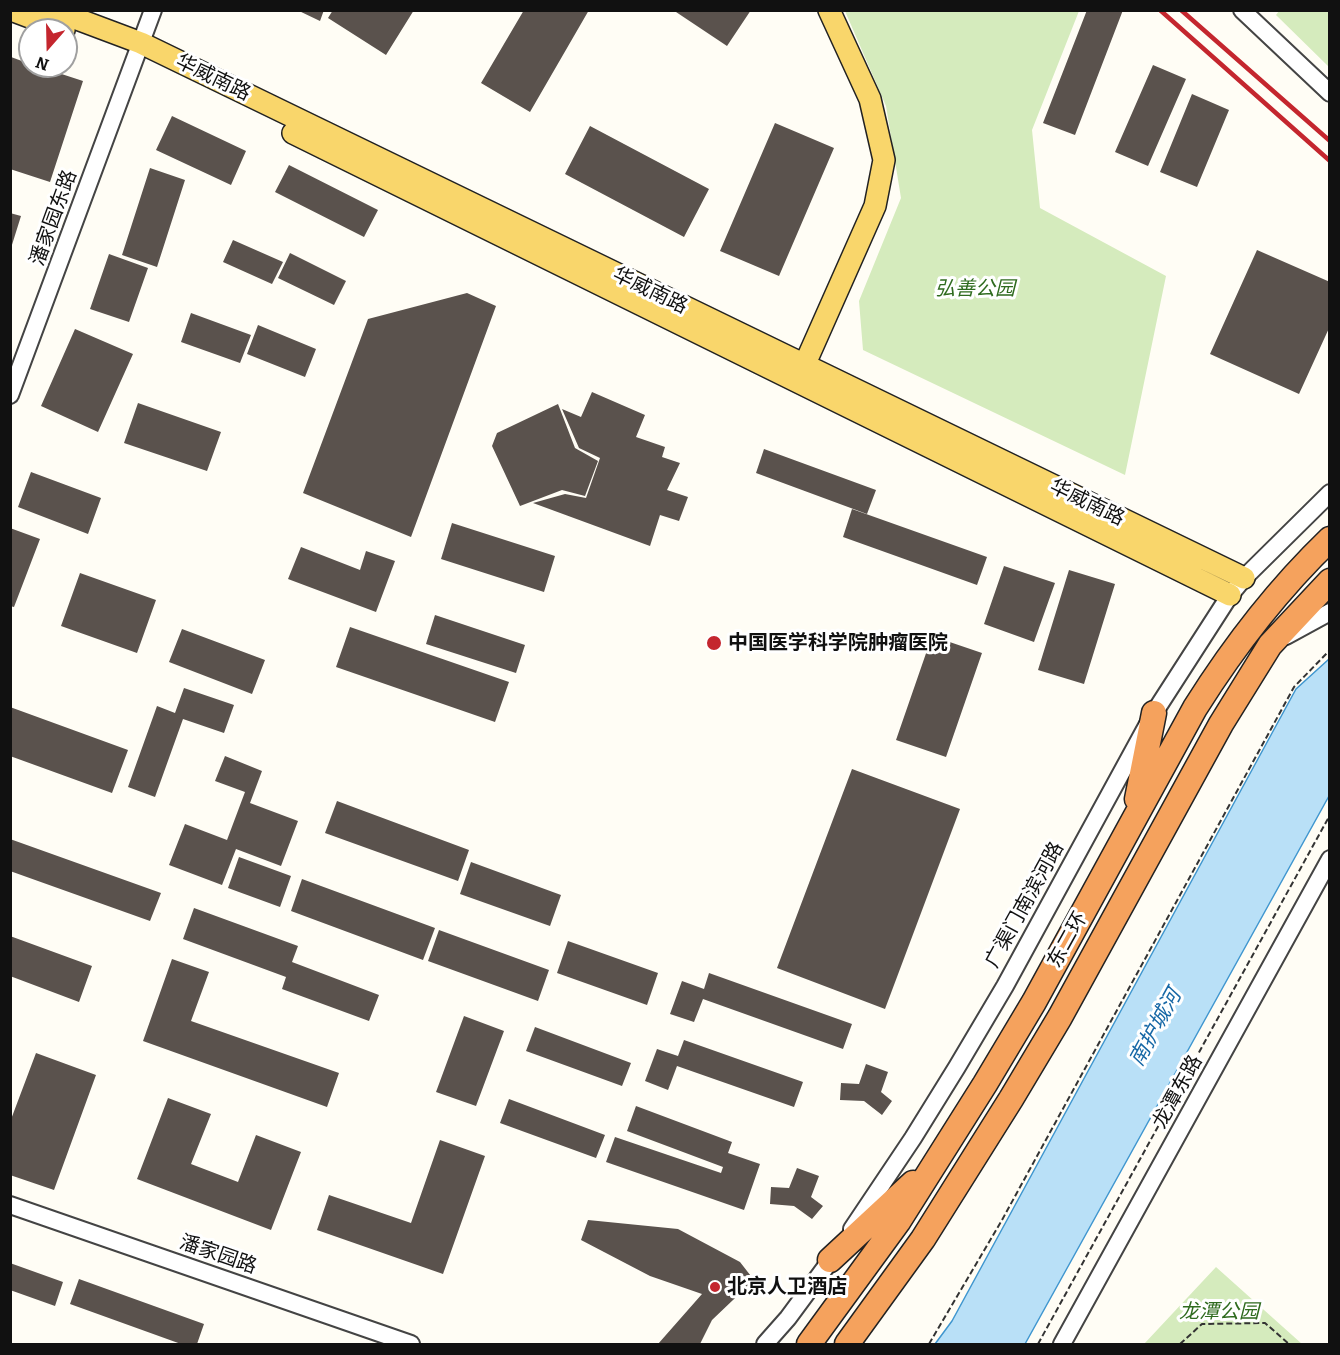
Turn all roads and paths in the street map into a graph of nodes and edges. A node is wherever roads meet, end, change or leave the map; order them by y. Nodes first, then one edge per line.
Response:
1 (11, 10) edge
2 (53, 10) edge
3 (153, 10) edge
4 (829, 10) edge
5 (1245, 12) edge
6 (33, 18) edge
7 (78, 34) edge
8 (139, 50) junction
9 (1329, 93) edge
10 (804, 366) junction
11 (10, 395) edge
12 (1329, 493) edge
13 (1329, 539) edge
14 (1244, 578) junction
15 (1329, 580) edge
16 (1230, 595) junction
17 (1329, 612) edge
18 (1270, 645) junction
19 (1329, 650) edge
20 (1154, 713) junction
21 (1329, 815) edge
22 (1132, 823) junction
23 (1329, 859) edge
24 (941, 1156) junction
25 (10, 1205) edge
26 (830, 1260) junction
27 (411, 1344) edge
28 (765, 1344) edge
29 (809, 1344) edge
30 (847, 1344) edge
31 (929, 1344) edge
32 (1038, 1344) edge
33 (1062, 1344) edge
34 (1180, 1344) edge
35 (1289, 1344) edge

1 - 6 main road, 华威南路
2 - 8 main road, 华威南路
3 - 8 street, 潘家园东路
4 - 10 main road
5 - 9 street
7 - 8 main road, 华威南路
8 - 10 main road, 华威南路
8 - 11 street, 潘家园东路
8 - 16 main road, 华威南路
10 - 14 main road, 华威南路
12 - 14 street, 广渠门南滨河路
13 - 22 highway, 东二环
14 - 16 street, 广渠门南滨河路
15 - 18 highway, 东二环
16 - 20 street, 广渠门南滨河路
17 - 18 street
18 - 30 highway, 东二环
19 - 31 path
20 - 22 highway
20 - 26 street, 广渠门南滨河路
21 - 32 path
22 - 24 highway, 东二环
23 - 33 street, 龙潭东路
24 - 26 highway
24 - 29 highway, 东二环
25 - 27 street, 潘家园路
26 - 28 street, 广渠门南滨河路
34 - 35 path

